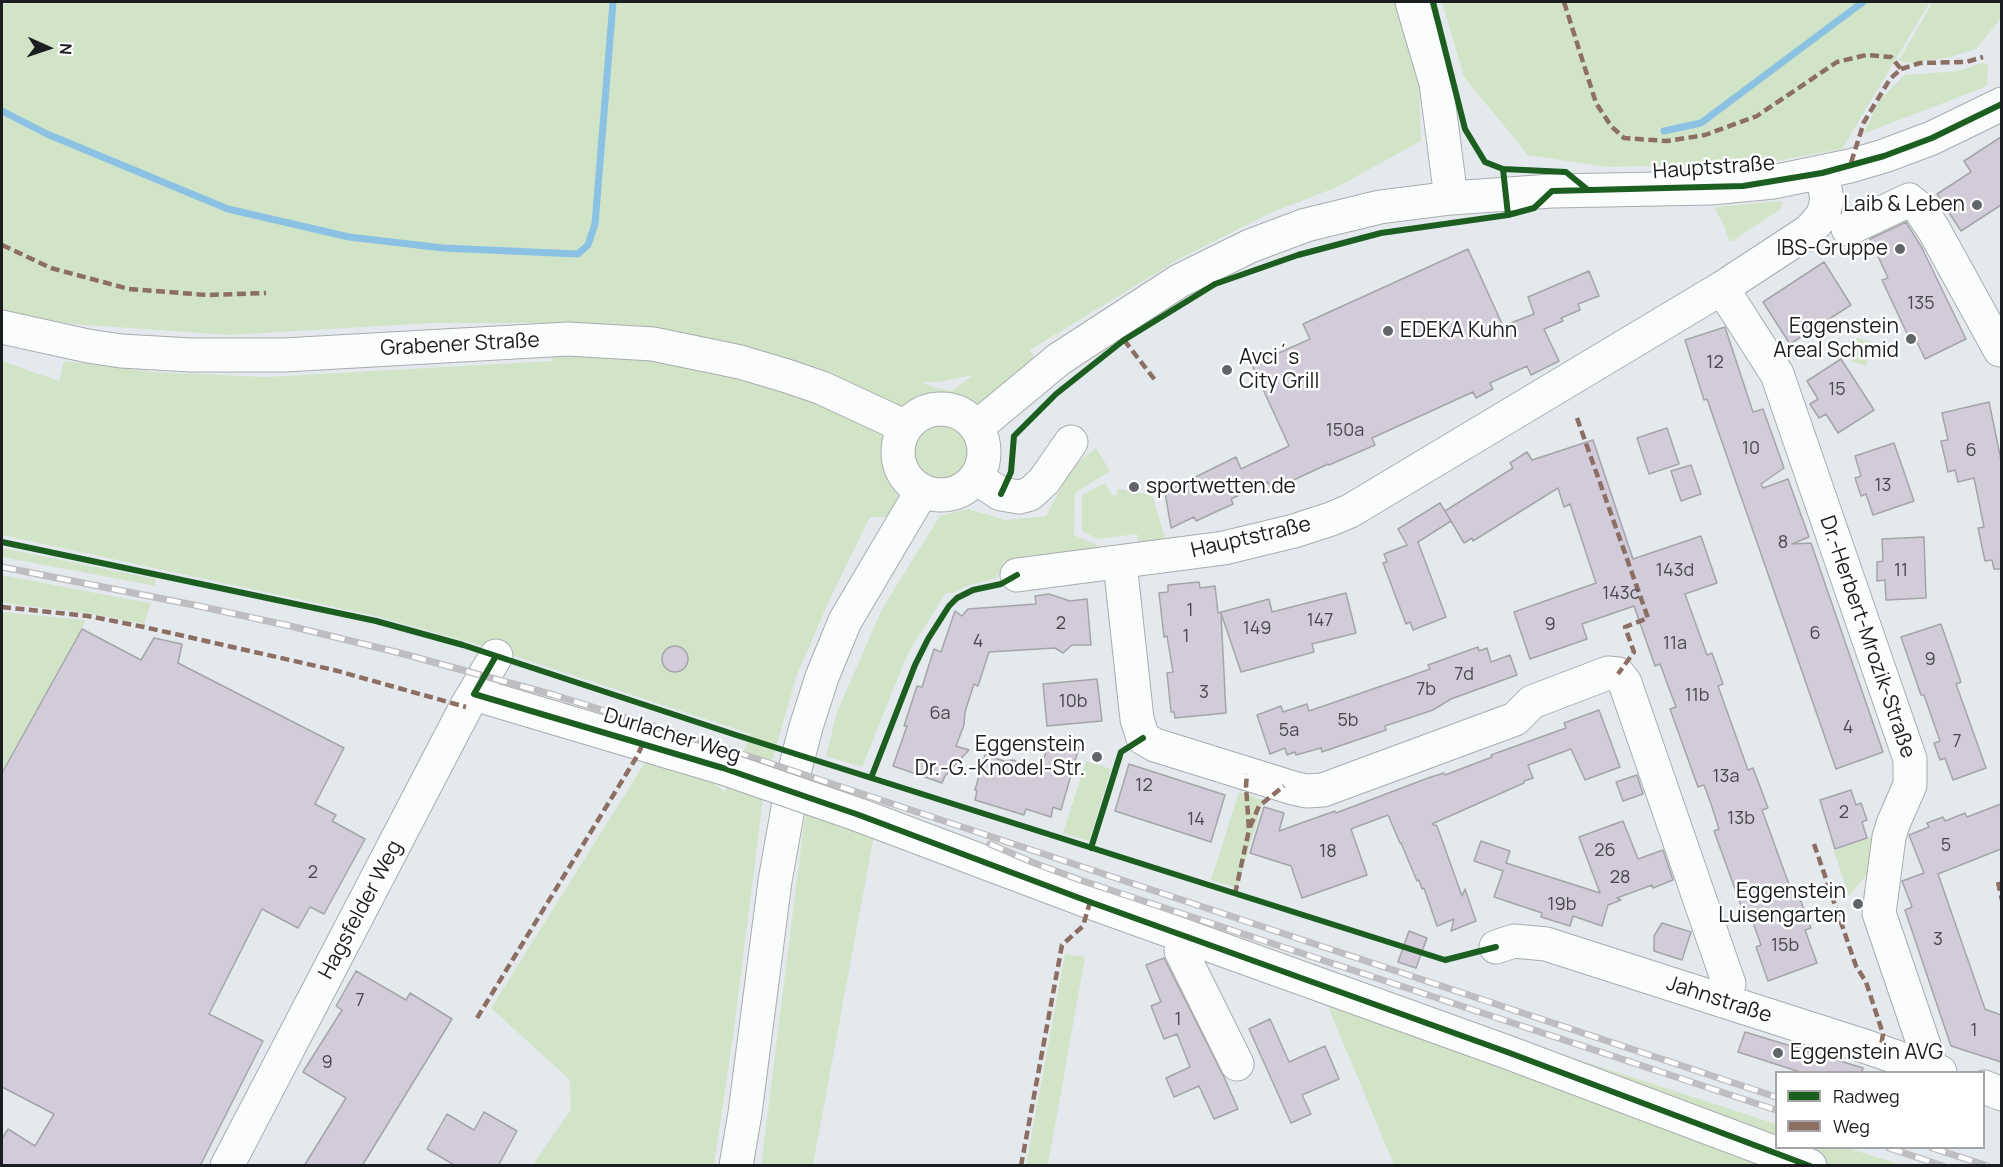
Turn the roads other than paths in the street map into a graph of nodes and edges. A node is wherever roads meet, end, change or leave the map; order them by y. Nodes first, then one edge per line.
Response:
1 (1412, 2) edge
2 (2001, 104) edge
3 (1822, 173) junction
4 (1450, 198) junction
5 (1848, 229) dead end
6 (1722, 288) junction
7 (2, 327) edge
8 (2000, 350) dead end
9 (906, 427) junction
10 (977, 427) junction
11 (1071, 442) dead end
12 (976, 478) junction
13 (925, 493) junction
14 (1120, 563) junction
15 (1017, 575) dead end
16 (496, 656) dead end
17 (474, 694) junction
18 (1185, 936) junction
19 (1496, 947) dead end
20 (1723, 1001) junction
21 (1237, 1064) dead end
22 (1934, 1070) edge
23 (1985, 1089) edge
24 (2001, 1094) edge
25 (227, 1166) edge
26 (736, 1166) edge
27 (1810, 1166) edge

1 - 4 street
2 - 3 street, Hauptstraße
3 - 4 street, Hauptstraße
3 - 6 street, Hauptstraße
4 - 10 street, Hauptstraße
5 - 8 street
6 - 14 street, Hauptstraße
6 - 22 street, Dr.-Herbert-Mrozik-Straße
7 - 9 street, Grabener Straße
9 - 10 street
9 - 13 street
10 - 12 street
11 - 12 street
12 - 13 street
13 - 26 street
14 - 15 street, Hauptstraße
14 - 20 street
16 - 17 street, Hagsfelder Weg
17 - 18 street, Durlacher Weg, bridge
17 - 25 street, Hagsfelder Weg
18 - 21 street
18 - 27 street, Durlacher Weg
19 - 20 street, Jahnstraße
20 - 22 street, Jahnstraße
23 - 24 street

